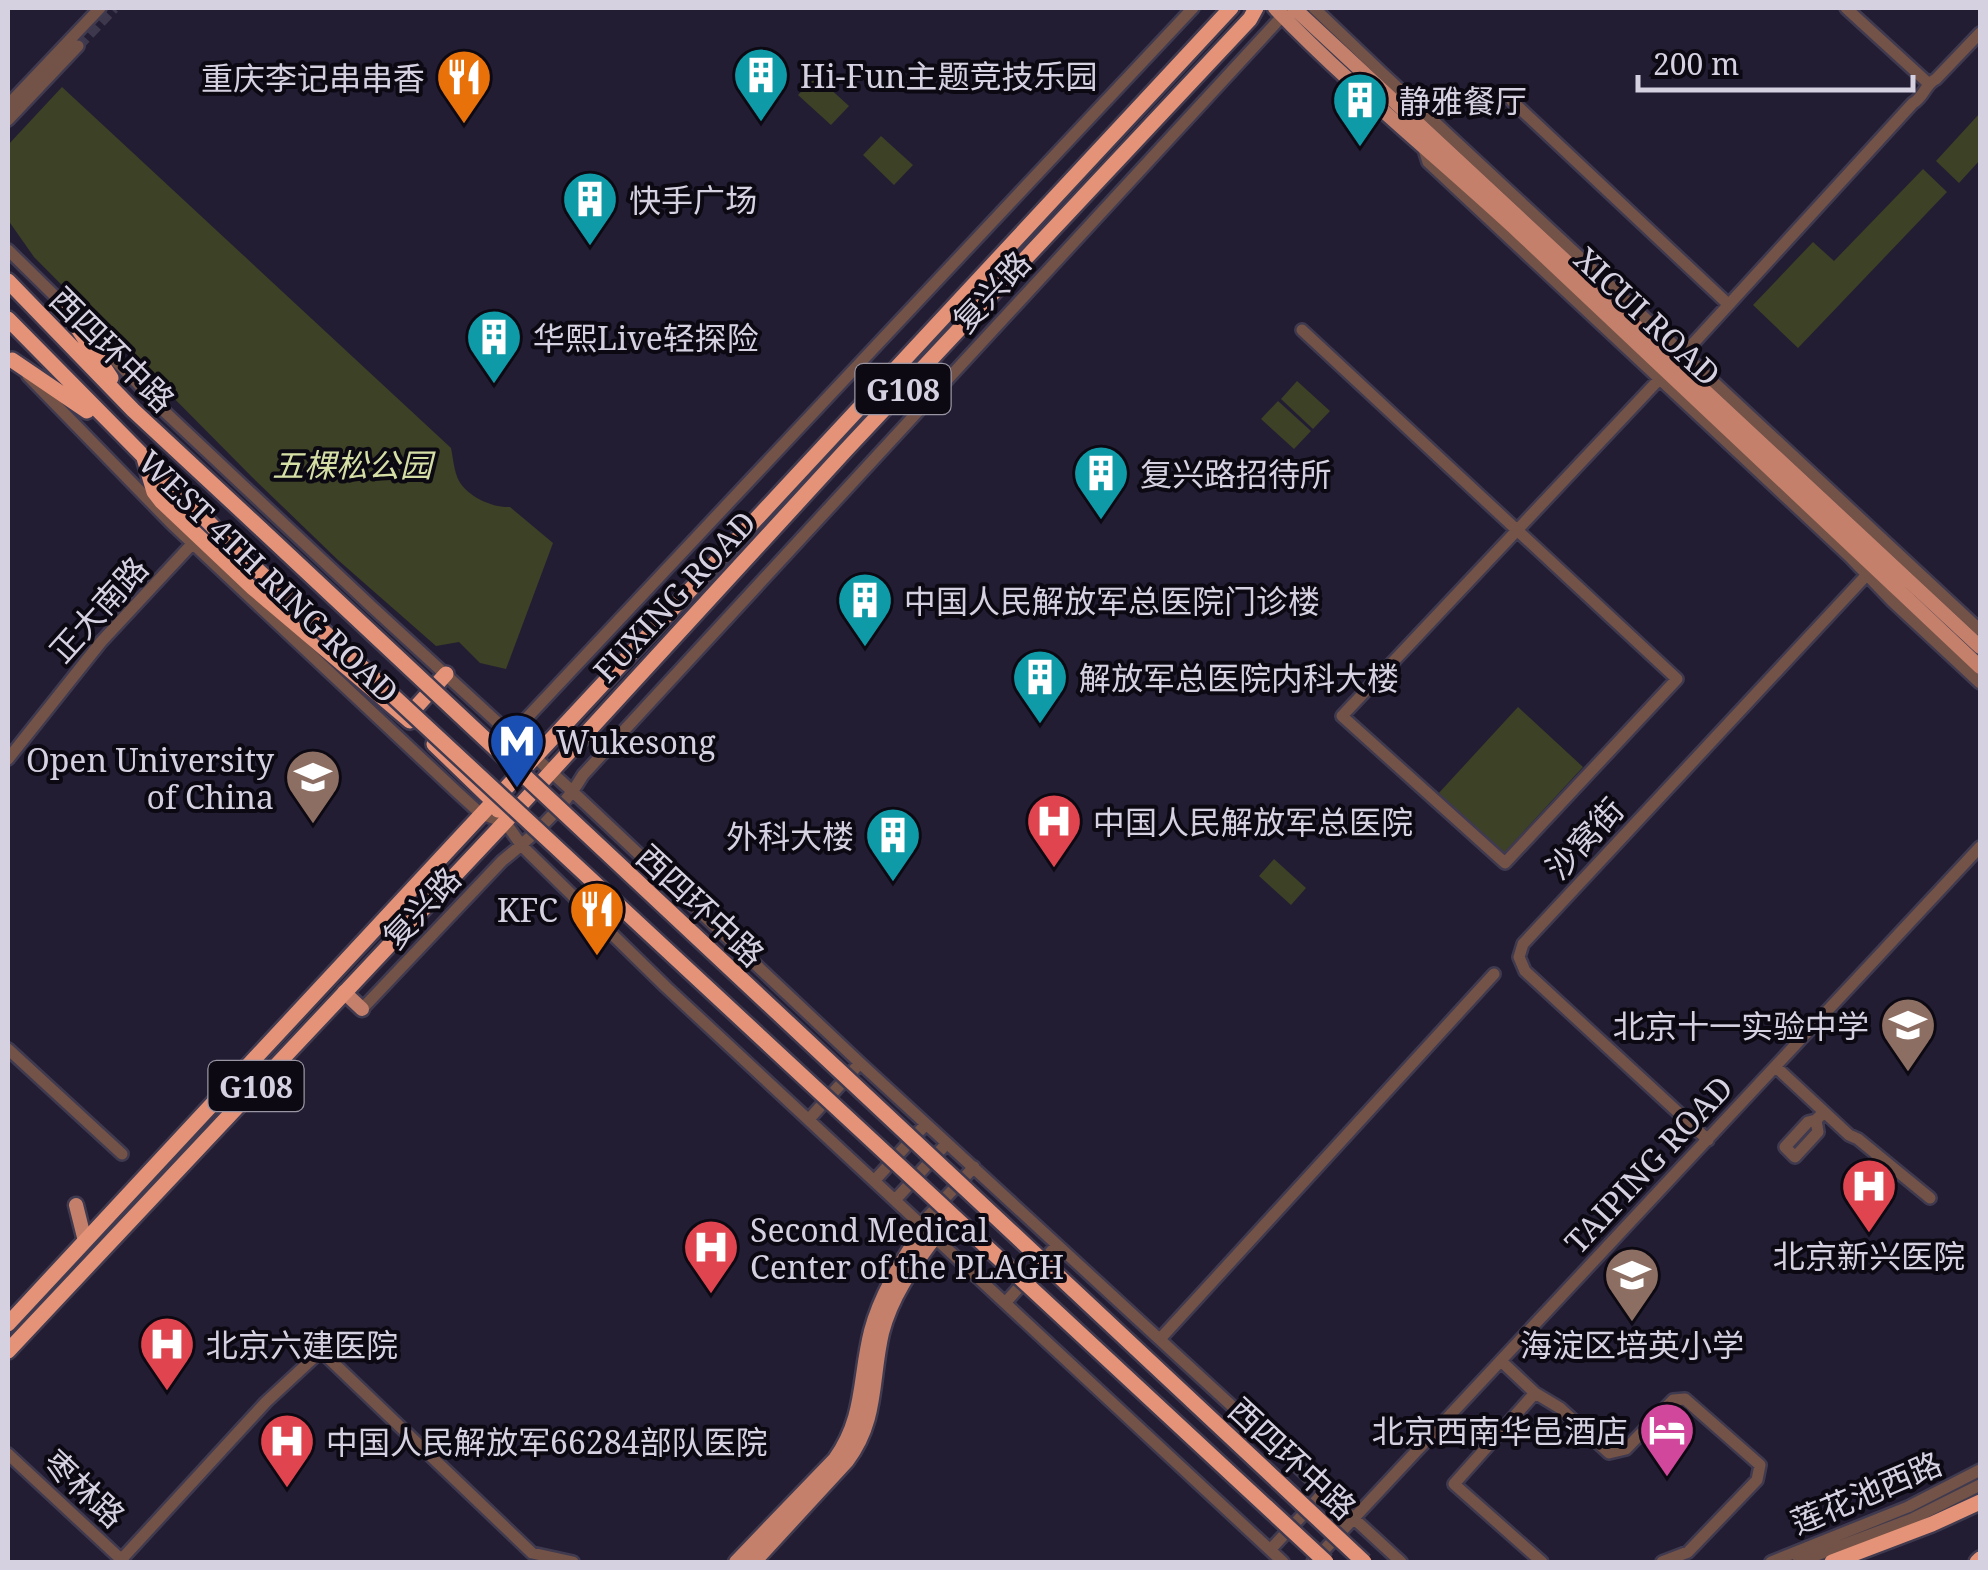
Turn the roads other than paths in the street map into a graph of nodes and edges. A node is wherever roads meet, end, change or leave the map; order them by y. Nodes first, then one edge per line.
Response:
1 (100, 8) edge
2 (1193, 8) edge
3 (1231, 8) edge
4 (1256, 8) edge
5 (1314, 8) edge
6 (1846, 8) edge
7 (1285, 9) edge
8 (1980, 33) edge
9 (78, 46) tunnel mouth
10 (1928, 83) junction
11 (1512, 102) dead end
12 (8, 105) edge
13 (8, 120) edge
14 (8, 250) edge
15 (8, 281) edge
16 (59, 300) junction
17 (1728, 304) junction
18 (8, 319) edge
19 (1302, 330) dead end
20 (10, 357) edge
21 (1671, 367) junction
22 (133, 410) junction
23 (117, 432) junction
24 (144, 458) junction
25 (1517, 529) junction
26 (194, 543) junction
27 (1871, 570) junction
28 (1980, 630) edge
29 (1980, 647) edge
30 (1980, 668) edge
31 (446, 674) junction
32 (1980, 683) edge
33 (406, 717) junction
34 (510, 736) junction
35 (534, 756) junction
36 (8, 759) edge
37 (551, 772) junction
38 (573, 792) junction
39 (487, 807) junction
40 (505, 822) junction
41 (522, 846) junction
42 (1980, 846) edge
43 (1494, 974) dead end
44 (344, 992) junction
45 (362, 1009) joint
46 (8, 1049) edge
47 (860, 1063) junction
48 (1776, 1068) junction
49 (810, 1118) junction
50 (926, 1124) junction
51 (1708, 1140) junction
52 (948, 1143) junction
53 (122, 1154) dead end
54 (974, 1167) junction
55 (875, 1180) junction
56 (1930, 1198) dead end
57 (896, 1200) junction
58 (76, 1205) dead end
59 (927, 1229) junction
60 (85, 1241) junction
61 (1058, 1244) junction
62 (1006, 1302) junction
63 (8, 1324) edge
64 (1160, 1339) junction
65 (8, 1352) edge
66 (1502, 1361) junction
67 (1535, 1394) junction
68 (8, 1454) edge
69 (1980, 1470) edge
70 (1980, 1484) edge
71 (1326, 1491) junction
72 (1980, 1502) edge
73 (1355, 1518) junction
74 (1384, 1546) junction
75 (1270, 1550) junction
76 (122, 1562) edge
77 (572, 1562) edge
78 (736, 1562) edge
79 (754, 1562) edge
80 (1283, 1562) edge
81 (1313, 1562) edge
82 (1326, 1562) edge
83 (1366, 1562) edge
84 (1402, 1562) edge
85 (1542, 1562) edge
86 (1662, 1562) edge
87 (1771, 1562) edge
88 (1798, 1562) edge
89 (1832, 1562) edge

1 - 12 street
2 - 34 street, 复兴路
3 - 35 highway, FUXING ROAD / G108
4 - 37 highway, FUXING ROAD / G108
5 - 21 street
6 - 10 street
7 - 21 main road, XICUI ROAD
7 - 21 main road, XICUI ROAD
7 - 38 street, 复兴路
8 - 10 street
9 - 13 street
10 - 17 street
11 - 17 street
14 - 16 street, 西四环中路
15 - 22 highway, 西四环中路
16 - 22 highway
16 - 31 street, 西四环中路
17 - 21 street
18 - 23 highway, 西四环中路
19 - 25 street
20 - 23 highway
20 - 26 street, WEST 4TH RING ROAD
21 - 25 street
21 - 27 main road, XICUI ROAD
21 - 28 street
21 - 29 main road, XICUI ROAD
22 - 83 highway, 西四环中路, bridge
23 - 24 highway, 西四环中路
24 - 33 highway
24 - 82 highway, 西四环中路, bridge
25 - 25 street
26 - 36 street, 正大南路
26 - 39 street, WEST 4TH RING ROAD
27 - 30 main road, XICUI ROAD
27 - 32 street
27 - 51 street, 沙窝街
31 - 33 highway
31 - 34 street, 西四环中路
33 - 39 highway
34 - 35 street, 西四环中路
35 - 37 street, 西四环中路
35 - 39 highway, FUXING ROAD / G108
37 - 38 street, 西四环中路
37 - 40 highway, FUXING ROAD / G108
38 - 41 street, 复兴路
38 - 47 street, 西四环中路
39 - 40 highway
39 - 60 highway, FUXING ROAD / G108
40 - 41 street
40 - 44 highway, FUXING ROAD / G108
41 - 45 street, 复兴路
41 - 49 street
42 - 48 street, TAIPING ROAD
43 - 64 street
44 - 45 main road
44 - 65 highway, FUXING ROAD / G108
46 - 53 street
47 - 49 street
47 - 50 street, 西四环中路
48 - 51 street, TAIPING ROAD
48 - 56 street
49 - 55 street
50 - 52 street, 西四环中路
50 - 55 street
51 - 66 street, TAIPING ROAD
52 - 54 street, 西四环中路
52 - 57 street
54 - 59 street
54 - 61 street, 西四环中路
55 - 57 street
57 - 59 street
58 - 60 main road
59 - 62 street
59 - 78 main road
59 - 79 main road
60 - 63 highway, FUXING ROAD / G108
61 - 62 street
61 - 64 street, 西四环中路
62 - 75 street
64 - 71 street, 西四环中路
66 - 67 street
66 - 73 street, TAIPING ROAD
67 - 85 street
67 - 86 street
68 - 76 street, 枣林路
69 - 87 street, 莲花池西路
70 - 88 street, 莲花池西路
71 - 73 street, 西四环中路
71 - 75 street
72 - 89 highway
73 - 74 street, 西四环中路
73 - 81 street, TAIPING ROAD
74 - 83 street
74 - 84 street, 西四环中路
75 - 80 street
76 - 77 street

